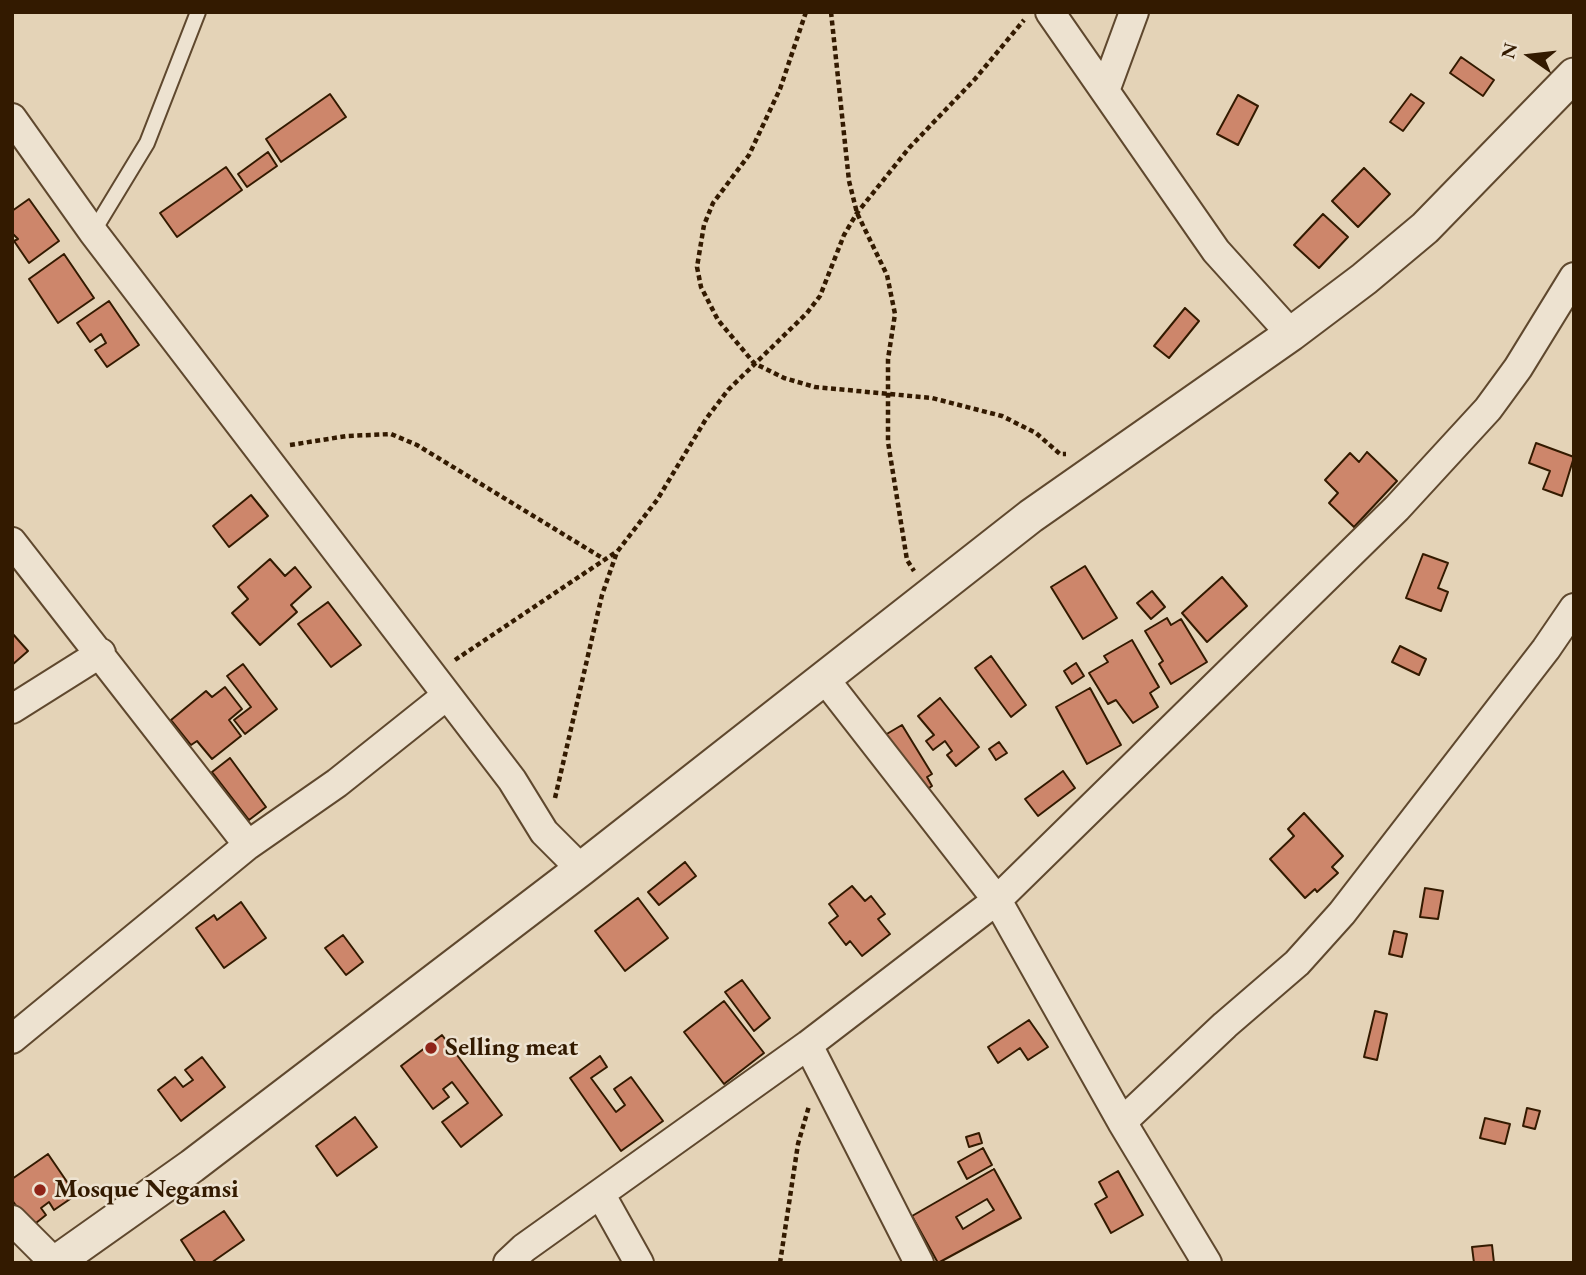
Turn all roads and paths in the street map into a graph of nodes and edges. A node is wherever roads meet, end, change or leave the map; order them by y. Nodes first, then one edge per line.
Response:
1 (198, 12) edge
2 (806, 12) edge
3 (831, 12) edge
4 (1031, 12) edge
5 (1051, 12) edge
6 (1134, 12) edge
7 (1574, 75) edge
8 (1105, 91) junction
9 (12, 118) edge
10 (857, 213) junction
11 (93, 232) junction
12 (1574, 277) edge
13 (1291, 334) junction
14 (754, 363) junction
15 (890, 394) junction
16 (258, 450) junction
17 (1113, 456) junction
18 (12, 542) edge
19 (617, 552) junction
20 (604, 559) junction
21 (931, 596) junction
22 (1574, 608) edge
23 (101, 653) junction
24 (824, 678) junction
25 (438, 686) junction
26 (12, 709) edge
27 (544, 832) junction
28 (248, 845) junction
29 (581, 869) junction
30 (997, 900) junction
31 (12, 1039) edge
32 (814, 1056) junction
33 (1122, 1122) junction
34 (601, 1195) junction
35 (12, 1220) edge
36 (55, 1263) edge
37 (508, 1263) edge
38 (639, 1263) edge
39 (780, 1263) edge
40 (919, 1263) edge
41 (1207, 1263) edge

1 - 11 lane
2 - 14 path
3 - 10 path
4 - 10 path
5 - 8 street
6 - 8 street
7 - 13 street
8 - 13 street
9 - 11 street
10 - 14 path
10 - 15 path
11 - 16 street
12 - 30 street
13 - 17 street
14 - 15 path
14 - 19 path
15 - 17 path
15 - 21 path
16 - 20 path
16 - 25 street
17 - 21 street
18 - 23 street
19 - 20 path
19 - 27 path
20 - 25 path
21 - 24 street
22 - 33 street
23 - 26 street
23 - 28 street
24 - 29 street
24 - 30 street
25 - 27 street
25 - 28 street
27 - 29 street
28 - 31 street
29 - 36 street
30 - 32 street
30 - 33 street
32 - 34 street
32 - 39 path
32 - 40 street
33 - 41 street
34 - 37 street
34 - 38 street
35 - 36 street

